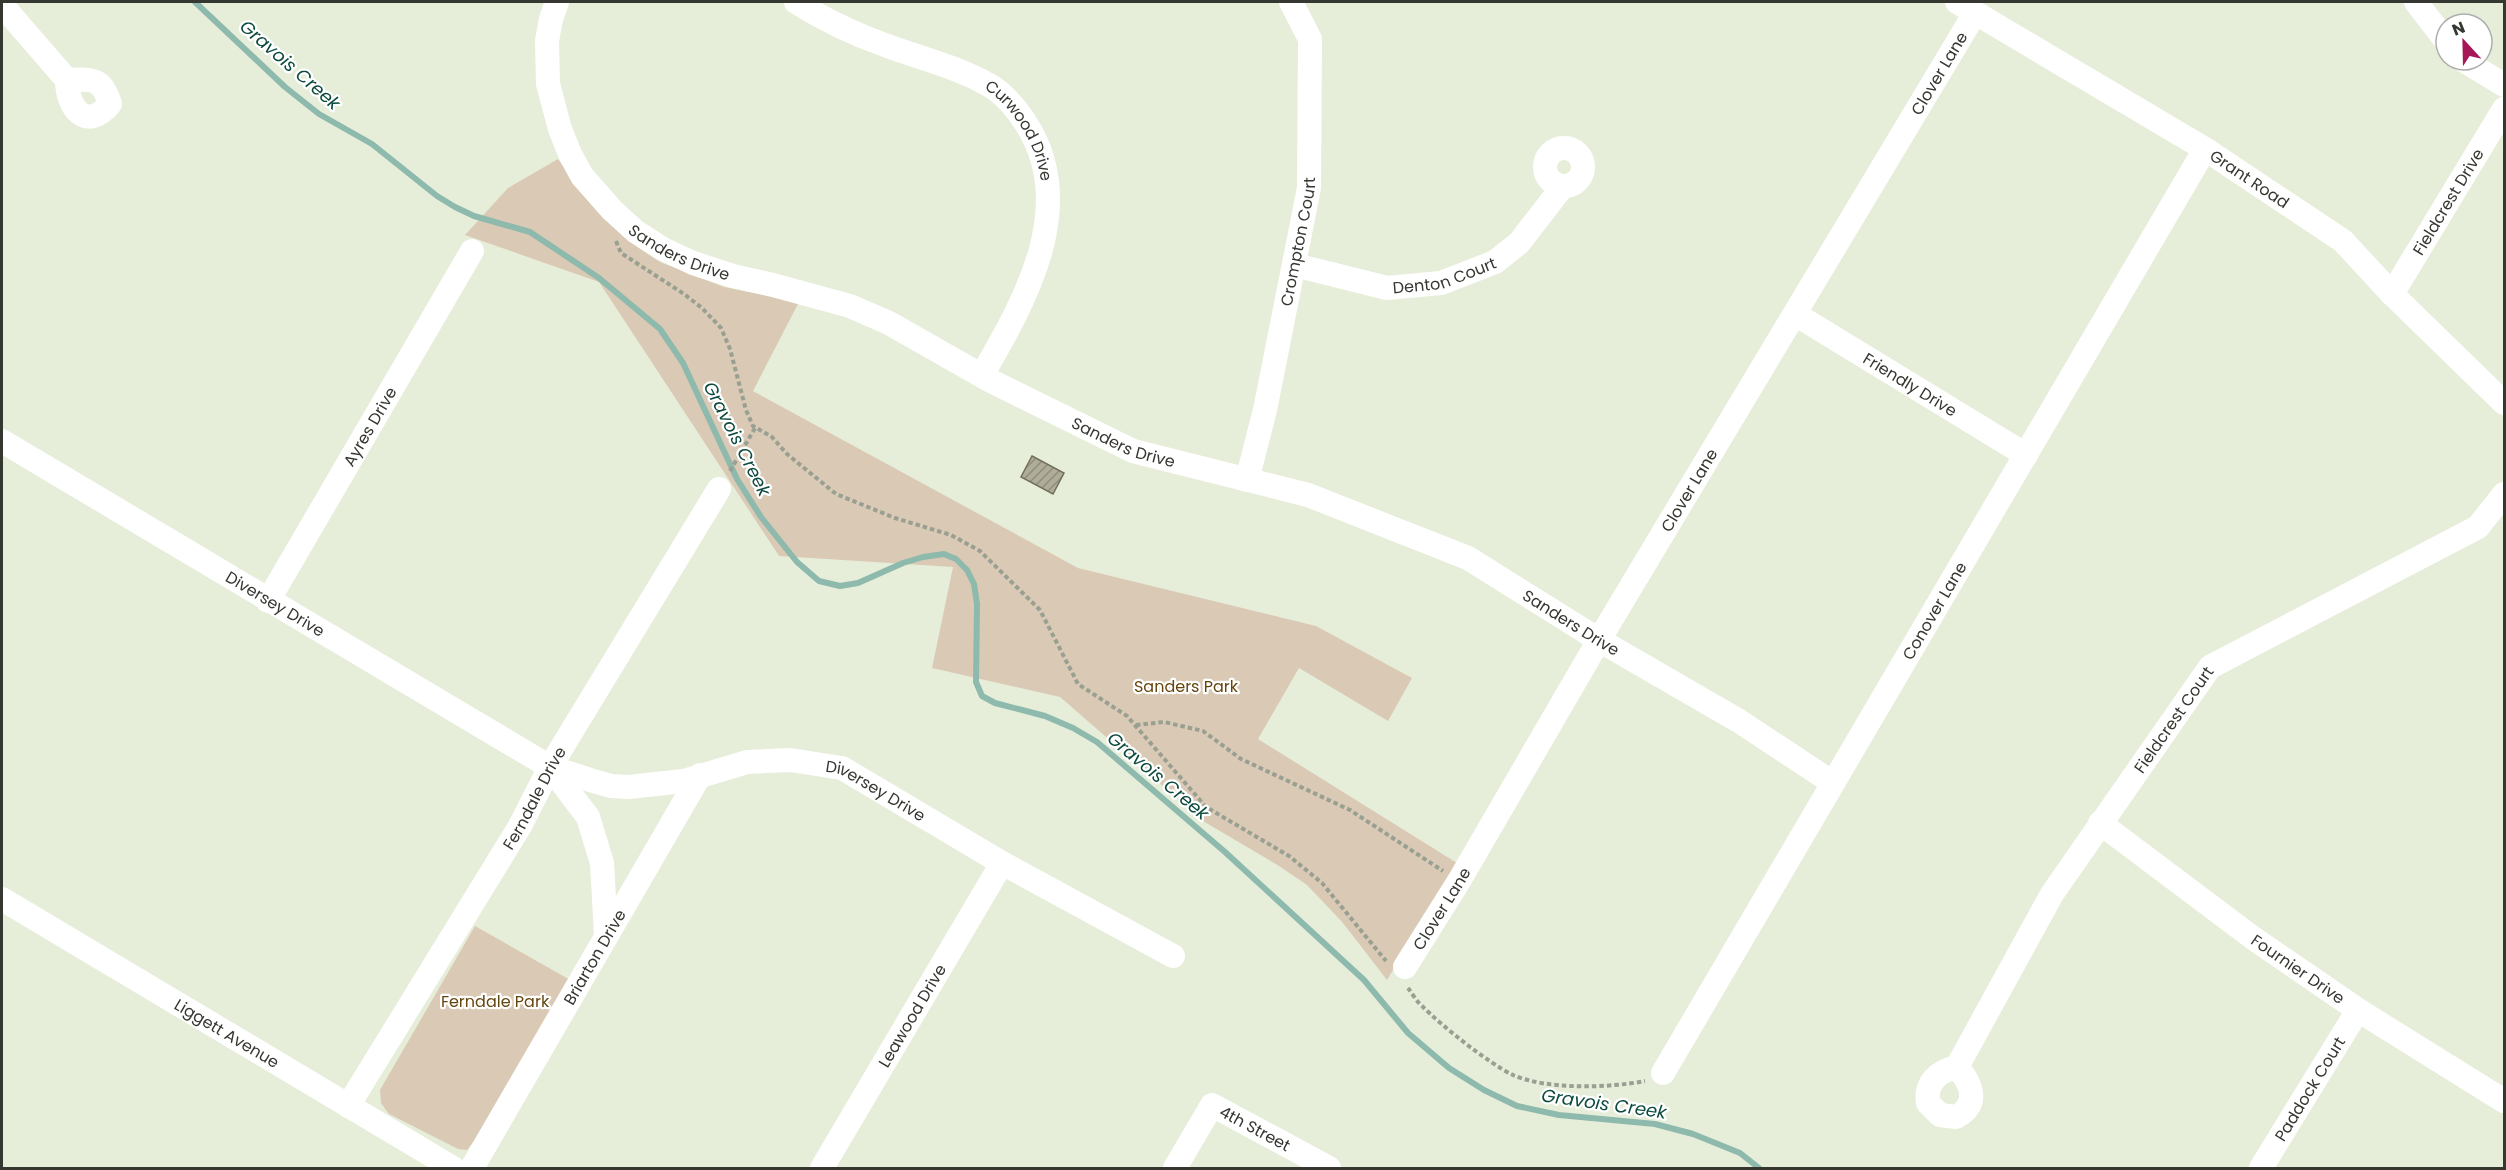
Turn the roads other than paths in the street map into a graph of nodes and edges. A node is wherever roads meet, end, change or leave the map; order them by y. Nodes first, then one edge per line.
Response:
1 (557, 2) edge
2 (796, 2) edge
3 (1291, 2) edge
4 (2416, 2) edge
5 (2, 5) edge
6 (1966, 7) edge
7 (2434, 25) edge
8 (2483, 72) edge
9 (67, 80) dead end
10 (2505, 85) edge
11 (2505, 109) edge
12 (2205, 149) junction
13 (1563, 186) dead end
14 (472, 251) dead end
15 (1295, 265) junction
16 (2392, 294) junction
17 (1795, 314) junction
18 (982, 375) junction
19 (2505, 403) edge
20 (2, 441) edge
21 (2026, 456) junction
22 (1247, 480) junction
23 (723, 482) road end
24 (2505, 494) edge
25 (268, 601) junction
26 (1599, 640) junction
27 (550, 767) junction
28 (700, 775) junction
29 (1833, 783) junction
30 (2100, 823) junction
31 (1002, 863) junction
32 (2, 899) edge
33 (606, 935) junction
34 (1173, 956) dead end
35 (1400, 973) road end
36 (2358, 1010) junction
37 (1957, 1066) dead end
38 (1663, 1073) road end
39 (2505, 1101) edge
40 (348, 1106) junction
41 (453, 1168) edge
42 (472, 1168) edge
43 (822, 1168) edge
44 (1175, 1168) edge
45 (1329, 1168) edge
46 (2261, 1168) edge

1 - 18 street, Sanders Drive
2 - 18 street, Curwood Drive
3 - 15 street, Crompton Court
4 - 7 street
5 - 9 street
6 - 12 street, Grant Road
6 - 17 street, Clover Lane
8 - 10 street
11 - 16 street, Fieldcrest Drive
12 - 16 street, Grant Road
12 - 21 street, Conover Lane
13 - 15 street, Denton Court
14 - 25 street, Ayres Drive
15 - 22 street, Crompton Court
16 - 19 street, Grant Road
17 - 21 street, Friendly Drive
17 - 26 street, Clover Lane
18 - 22 street, Sanders Drive
20 - 25 street, Diversey Drive
21 - 29 street, Conover Lane
22 - 26 street, Sanders Drive
23 - 27 street, Ferndale Drive
24 - 30 street, Fieldcrest Court
25 - 27 street, Diversey Drive
26 - 29 street, Sanders Drive
26 - 35 street, Clover Lane
27 - 28 street, Diversey Drive
27 - 33 street, Diversey Drive
27 - 40 street, Ferndale Drive
28 - 31 street, Diversey Drive
28 - 33 street, Briarton Drive
29 - 38 street, Conover Lane
30 - 36 street, Fournier Drive
30 - 37 street, Fieldcrest Court
31 - 34 street, Diversey Drive
31 - 43 street, Leawood Drive
32 - 40 street, Liggett Avenue
33 - 42 street, Briarton Drive
36 - 39 street, Fournier Drive
36 - 46 street, Paddock Court
40 - 41 street, Liggett Avenue
44 - 45 street, 4th Street

